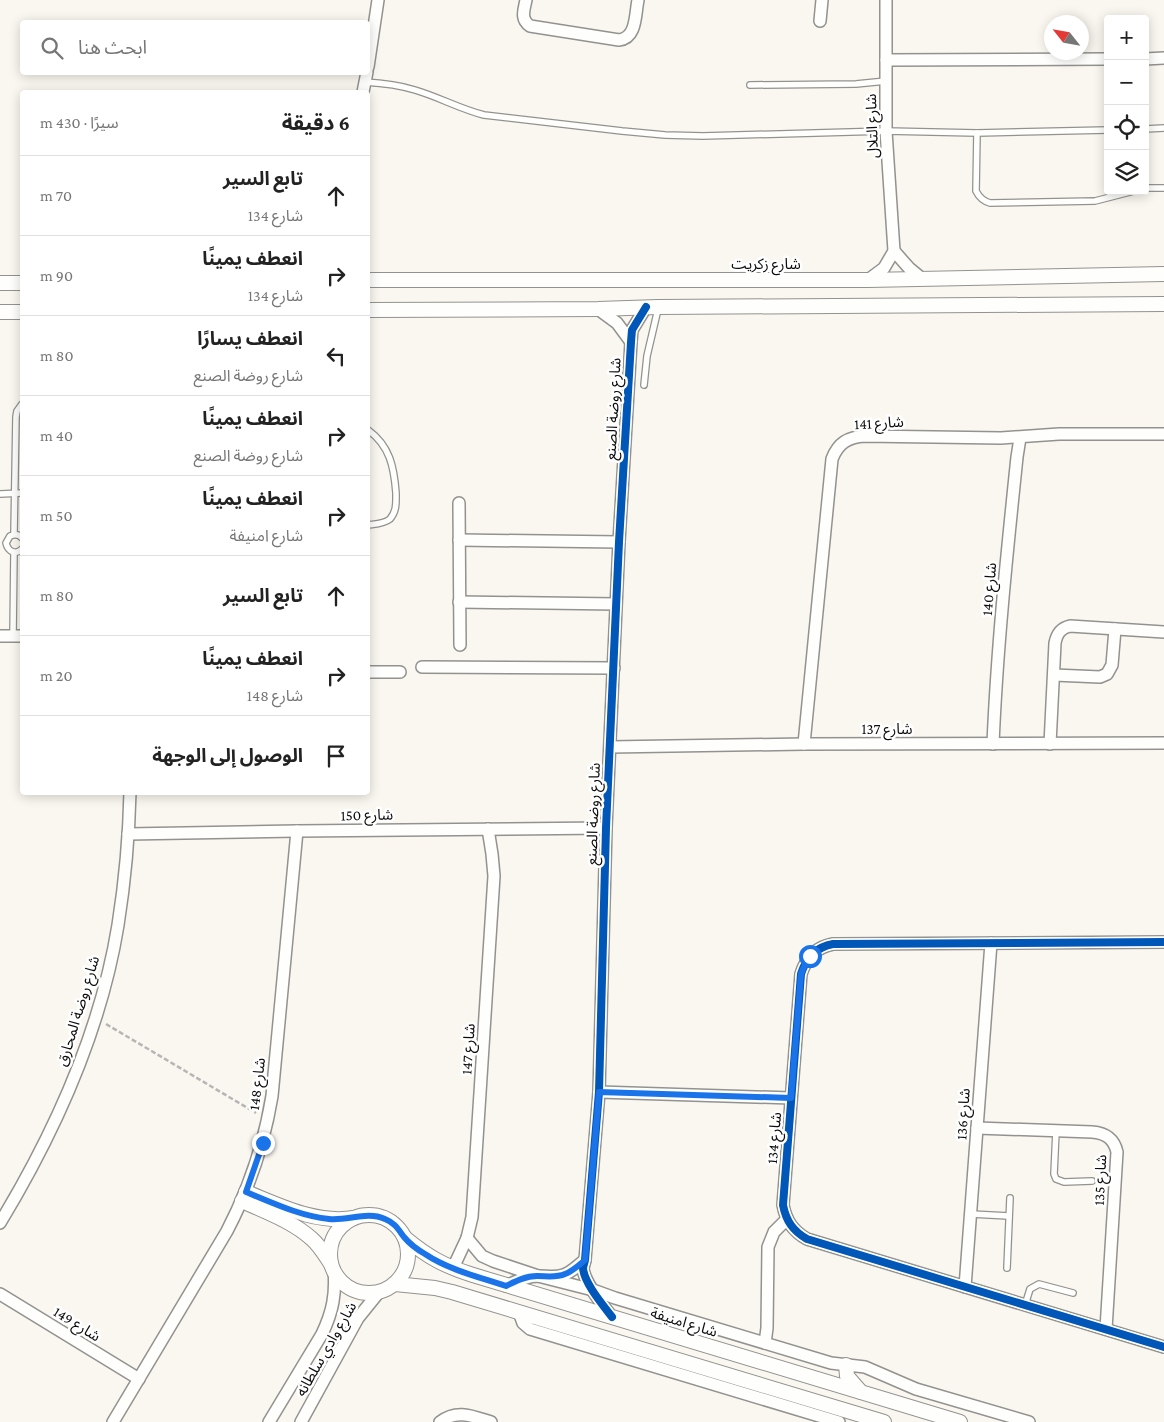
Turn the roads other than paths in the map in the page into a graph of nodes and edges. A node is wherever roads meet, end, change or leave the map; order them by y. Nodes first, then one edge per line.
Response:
1 (378, 0) edge
2 (526, 0) edge
3 (638, 0) edge
4 (822, 0) edge
5 (886, 0) edge
6 (820, 21) dead end
7 (370, 54) edge
8 (1149, 58) edge
9 (1164, 58) edge
10 (1104, 59) edge
11 (886, 60) junction
12 (886, 81) junction
13 (365, 82) edge
14 (750, 85) dead end
15 (1164, 128) edge
16 (1149, 129) edge
17 (1104, 130) edge
18 (886, 132) junction
19 (977, 132) junction
20 (1149, 188) edge
21 (1164, 188) edge
22 (1120, 195) edge
23 (894, 251) junction
24 (1164, 274) edge
25 (371, 278) edge
26 (921, 278) junction
27 (868, 280) junction
28 (0, 283) edge
29 (20, 283) edge
30 (1164, 304) edge
31 (652, 307) junction
32 (598, 309) junction
33 (370, 310) edge
34 (0, 312) edge
35 (20, 312) edge
36 (631, 342) junction
37 (644, 385) dead end
38 (20, 407) edge
39 (370, 432) edge
40 (1164, 434) edge
41 (1020, 438) junction
42 (15, 493) junction
43 (20, 493) edge
44 (0, 494) edge
45 (458, 503) dead end
46 (370, 525) edge
47 (14, 534) junction
48 (20, 536) edge
49 (459, 540) junction
50 (619, 542) junction
51 (3, 543) edge
52 (20, 550) edge
53 (14, 552) junction
54 (459, 602) junction
55 (616, 604) junction
56 (1115, 629) junction
57 (1164, 632) edge
58 (0, 636) edge
59 (18, 636) edge
60 (460, 645) dead end
61 (422, 667) dead end
62 (614, 668) junction
63 (370, 672) edge
64 (400, 672) dead end
65 (1054, 675) junction
66 (1164, 743) edge
67 (804, 744) junction
68 (994, 744) junction
69 (1050, 744) junction
70 (610, 747) junction
71 (130, 795) edge
72 (606, 828) junction
73 (488, 829) junction
74 (296, 831) junction
75 (128, 834) junction
76 (1164, 942) edge
77 (991, 943) junction
78 (599, 1092) junction
79 (791, 1098) junction
80 (977, 1128) junction
81 (1056, 1131) junction
82 (1092, 1182) dead end
83 (244, 1196) junction
84 (1010, 1198) dead end
85 (971, 1214) junction
86 (1010, 1216) junction
87 (357, 1217) junction
88 (787, 1219) junction
89 (0, 1223) edge
90 (405, 1238) junction
91 (467, 1238) junction
92 (585, 1260) junction
93 (333, 1267) junction
94 (453, 1268) junction
95 (1007, 1268) dead end
96 (538, 1276) junction
97 (395, 1284) junction
98 (506, 1286) junction
99 (965, 1287) junction
100 (593, 1290) junction
101 (379, 1292) junction
102 (1073, 1293) dead end
103 (0, 1294) edge
104 (1025, 1305) junction
105 (519, 1312) junction
106 (612, 1317) junction
107 (1106, 1329) junction
108 (765, 1343) junction
109 (1164, 1347) edge
110 (846, 1366) junction
111 (139, 1380) junction
112 (861, 1392) junction
113 (113, 1422) edge
114 (269, 1422) edge
115 (301, 1422) edge
116 (440, 1422) edge
117 (491, 1422) edge
118 (839, 1422) edge
119 (884, 1422) edge
120 (960, 1422) edge
121 (1029, 1422) edge

1 - 7 street
2 - 3 street
4 - 6 street
5 - 11 street, شارع التلال
8 - 9 street
10 - 11 street
11 - 12 street, شارع التلال
12 - 14 lane
12 - 18 street, شارع التلال
13 - 18 lane
15 - 16 lane
17 - 19 lane
18 - 19 lane
18 - 23 street, شارع التلال
19 - 22 lane
20 - 21 lane
23 - 26 street
23 - 27 street
24 - 26 street, شارع زكريت
25 - 27 street, شارع زكريت
26 - 27 street, شارع زكريت
28 - 29 street
30 - 31 street
31 - 32 street
31 - 36 street, شارع روضة الصنع
31 - 37 lane
32 - 33 street
32 - 36 street, شارع روضة الصنع
34 - 35 street
36 - 50 street, شارع روضة الصنع
38 - 42 lane
39 - 46 lane
40 - 41 street, شارع 141
41 - 67 street, شارع 141
41 - 68 street, شارع 140
42 - 43 lane
42 - 44 lane
42 - 47 lane
45 - 49 street
47 - 48 lane
47 - 51 lane
49 - 50 street
49 - 54 street
50 - 55 street, شارع روضة الصنع
51 - 53 lane
52 - 53 lane
53 - 59 lane
54 - 55 street
54 - 60 street
55 - 62 street, شارع روضة الصنع
56 - 57 street
56 - 65 street
56 - 65 street
58 - 59 street
61 - 62 street
62 - 70 street, شارع روضة الصنع
63 - 64 street
65 - 69 street
66 - 69 street, شارع 137
67 - 68 street, شارع 137
67 - 70 street, شارع 137
68 - 69 street, شارع 137
70 - 72 street, شارع روضة الصنع
71 - 75 street, شارع روضة المحارق
72 - 73 street, شارع 150
72 - 78 street, شارع روضة الصنع
73 - 74 street, شارع 150
73 - 91 street, شارع 147
74 - 75 street, شارع 150
74 - 83 street, شارع 148
75 - 89 street, شارع روضة المحارق
76 - 77 street, شارع 134
77 - 79 street, شارع 134
77 - 80 street, شارع 136
78 - 79 street, شارع 134
78 - 92 street, شارع روضة الصنع
79 - 88 street, شارع 134
80 - 81 street, شارع 135
80 - 85 street, شارع 136
81 - 82 lane
81 - 107 street, شارع 135
83 - 87 street
83 - 93 street
83 - 111 street, شارع 148
84 - 86 lane
85 - 86 lane
85 - 99 street, شارع 136
86 - 95 lane
87 - 90 street
87 - 93 street
88 - 99 street
88 - 108 street
90 - 94 street, شارع امنيفة
90 - 97 street
91 - 94 street, شارع 147
91 - 96 street
92 - 96 street
92 - 100 street, شارع روضة الصنع
93 - 101 street
93 - 114 street, شارع وادي سلطانه
94 - 98 street, شارع امنيفة
96 - 98 street
96 - 100 street
97 - 101 street
97 - 105 street
98 - 106 street, شارع امنيفة
99 - 104 street
100 - 106 street, شارع روضة الصنع
100 - 108 street
101 - 115 street, شارع وادي سلطانه
102 - 104 lane
103 - 111 street, شارع 149
104 - 107 street
105 - 118 street
105 - 119 street
106 - 112 street, شارع امنيفة
107 - 109 street
108 - 110 street
110 - 112 street
110 - 121 street
111 - 113 street, شارع 148
112 - 120 street, شارع امنيفة
116 - 117 street

